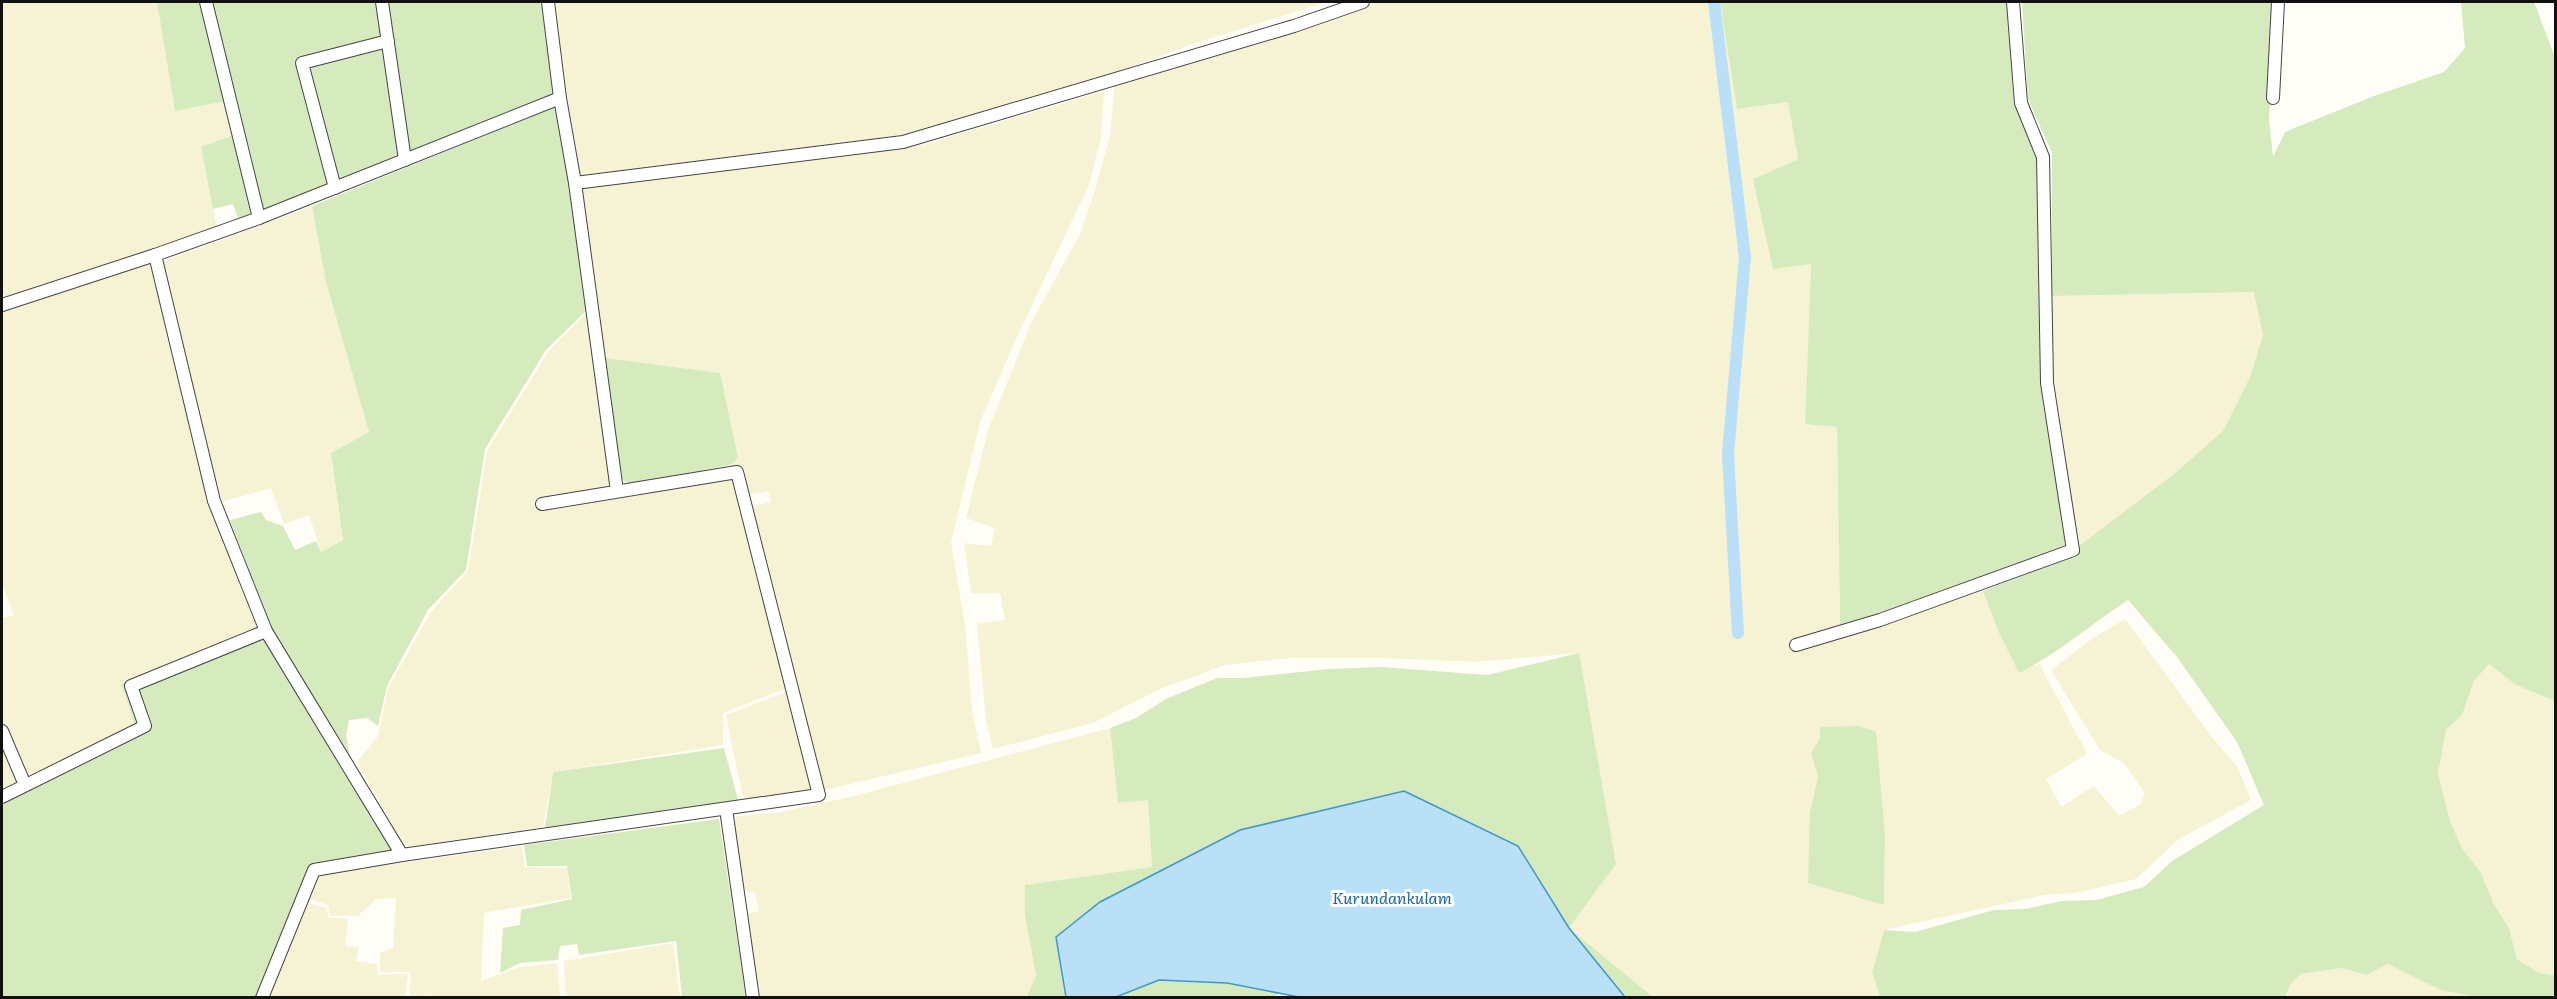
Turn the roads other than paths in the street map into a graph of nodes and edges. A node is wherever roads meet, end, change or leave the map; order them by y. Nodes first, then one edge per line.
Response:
1 (206, 2) edge
2 (382, 2) edge
3 (548, 2) edge
4 (1363, 2) edge
5 (2013, 2) edge
6 (2278, 2) edge
7 (388, 41) junction
8 (560, 98) junction
9 (2273, 98) dead end
10 (405, 160) junction
11 (576, 183) junction
12 (335, 188) junction
13 (259, 218) junction
14 (155, 255) junction
15 (2, 305) edge
16 (617, 491) junction
17 (542, 504) dead end
18 (266, 631) junction
19 (1796, 645) dead end
20 (2, 731) edge
21 (25, 785) junction
22 (2, 797) edge
23 (726, 809) junction
24 (402, 855) junction
25 (262, 998) edge
26 (753, 998) edge

1 - 13 street
2 - 7 street
3 - 8 street
4 - 11 street
5 - 19 street
6 - 9 street
7 - 10 street
7 - 12 street
8 - 10 street
8 - 11 street
10 - 12 street
11 - 16 street
12 - 13 street
13 - 14 street
14 - 15 street
14 - 18 street
16 - 17 street
16 - 23 street
18 - 21 street
18 - 24 street
20 - 21 street
21 - 22 street
23 - 24 street
23 - 26 street
24 - 25 street

